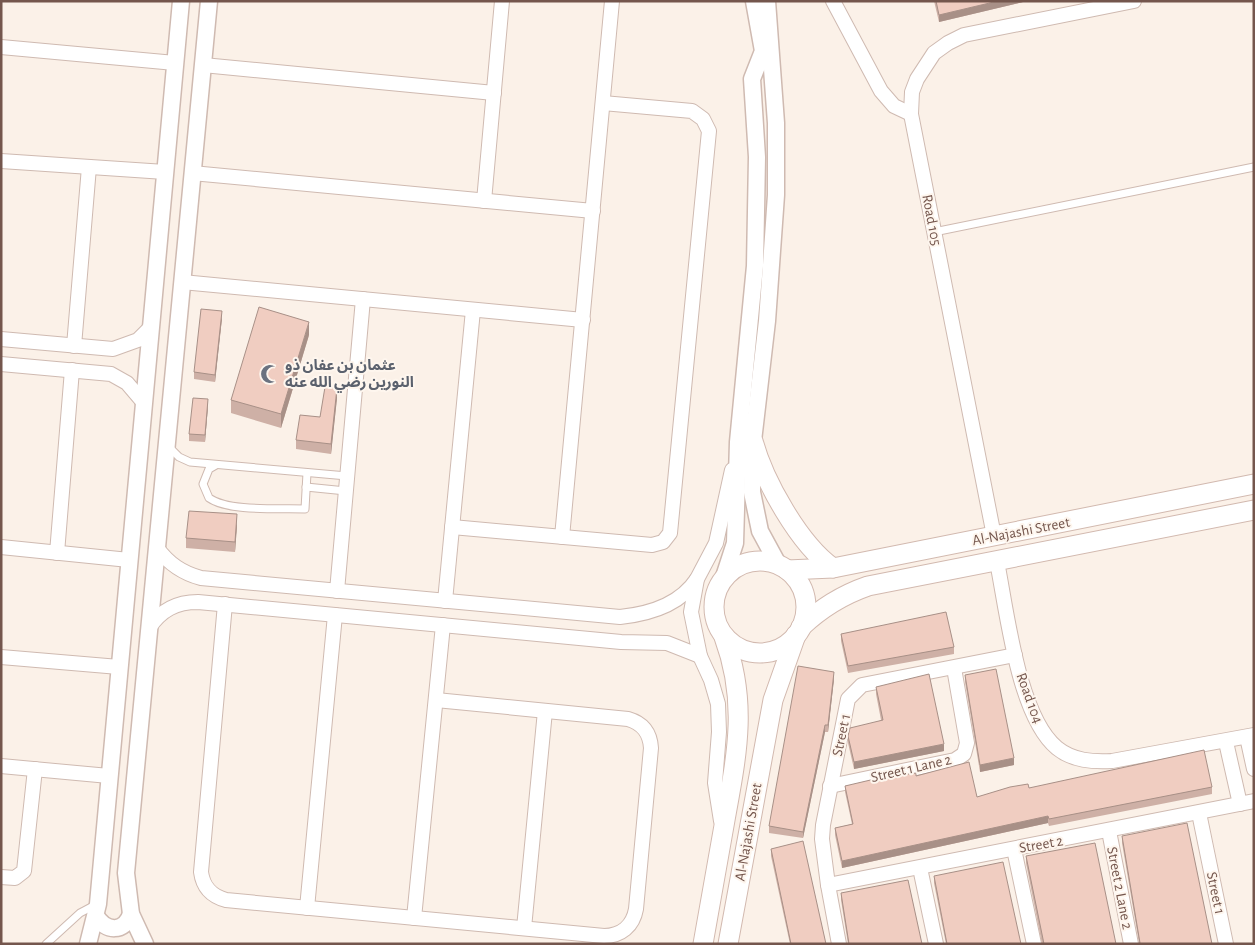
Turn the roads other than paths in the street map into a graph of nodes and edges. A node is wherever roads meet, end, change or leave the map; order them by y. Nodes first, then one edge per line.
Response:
1 (181, 1) edge
2 (209, 1) edge
3 (502, 1) edge
4 (612, 1) edge
5 (754, 1) edge
6 (767, 1) edge
7 (833, 1) edge
8 (1134, 1) edge
9 (1094, 6) edge
10 (1074, 8) edge
11 (1, 48) edge
12 (175, 63) junction
13 (203, 65) junction
14 (494, 93) junction
15 (603, 102) junction
16 (911, 114) junction
17 (1, 161) edge
18 (89, 167) junction
19 (1254, 167) edge
20 (165, 172) junction
21 (192, 173) junction
22 (484, 201) junction
23 (593, 211) junction
24 (934, 232) junction
25 (182, 282) junction
26 (363, 299) junction
27 (473, 310) junction
28 (583, 320) junction
29 (151, 327) junction
30 (1, 339) edge
31 (74, 346) junction
32 (1, 364) edge
33 (72, 370) junction
34 (144, 403) junction
35 (167, 441) junction
36 (746, 442) junction
37 (216, 465) junction
38 (307, 473) junction
39 (348, 476) junction
40 (1254, 484) edge
41 (306, 487) junction
42 (346, 491) junction
43 (1161, 503) junction
44 (1124, 510) junction
45 (1254, 510) edge
46 (452, 527) junction
47 (1165, 528) junction
48 (1130, 535) junction
49 (994, 536) junction
50 (562, 537) junction
51 (1, 547) edge
52 (157, 548) junction
53 (57, 553) junction
54 (129, 560) junction
55 (997, 562) junction
56 (783, 568) junction
57 (833, 568) junction
58 (696, 580) junction
59 (723, 580) junction
60 (338, 591) junction
61 (445, 601) junction
62 (225, 604) junction
63 (335, 615) junction
64 (443, 625) junction
65 (149, 628) junction
66 (799, 631) junction
67 (724, 637) junction
68 (1015, 655) junction
69 (700, 656) junction
70 (1, 657) edge
71 (119, 667) junction
72 (954, 668) junction
73 (436, 700) junction
74 (545, 711) junction
75 (1250, 736) edge
76 (1226, 742) junction
77 (1, 766) edge
78 (1254, 768) edge
79 (35, 769) junction
80 (109, 776) junction
81 (830, 786) junction
82 (1254, 801) edge
83 (1240, 804) junction
84 (1199, 813) junction
85 (723, 831) junction
86 (1109, 831) junction
87 (1014, 849) junction
88 (920, 868) junction
89 (1, 877) edge
90 (828, 885) junction
91 (307, 908) junction
92 (97, 910) junction
93 (131, 914) junction
94 (414, 918) junction
95 (524, 928) junction
96 (46, 944) edge
97 (88, 944) edge
98 (145, 944) edge
99 (703, 944) edge
100 (728, 944) edge
101 (839, 944) edge
102 (936, 944) edge
103 (1034, 944) edge
104 (1131, 944) edge
105 (1226, 944) edge

1 - 12 street
2 - 13 street
3 - 14 street
4 - 15 street
5 - 36 street
6 - 36 street
7 - 16 street
8 - 9 street, Road 105
9 - 10 street, Road 105
10 - 16 street, Road 105
11 - 12 street
12 - 20 street
13 - 14 street
13 - 21 street
14 - 22 street
15 - 23 street
15 - 50 street
16 - 24 street, Road 105
17 - 18 street
18 - 20 street
18 - 31 street
19 - 24 lane
20 - 29 street
21 - 22 street
21 - 25 street
22 - 23 street
23 - 28 street
24 - 49 street, Road 105
25 - 26 street
25 - 35 street
26 - 27 street
26 - 39 street
27 - 28 street
27 - 46 street
28 - 50 street
29 - 31 street
29 - 34 street
30 - 31 street
32 - 33 street
33 - 34 street
33 - 53 street
34 - 54 street
35 - 37 lane
35 - 52 street
36 - 56 street
36 - 57 main road
36 - 58 street
36 - 59 street
37 - 38 lane
37 - 41 lane
38 - 39 lane
38 - 41 lane
39 - 42 street
40 - 43 main road, Al-Najashi Street
41 - 42 lane
42 - 60 street
43 - 44 main road, Al-Najashi Street
43 - 47 main road
44 - 48 main road
44 - 49 main road, Al-Najashi Street
45 - 47 main road, Al-Najashi Street
46 - 50 street
46 - 61 street
47 - 48 main road, Al-Najashi Street
48 - 55 main road, Al-Najashi Street
49 - 57 main road, Al-Najashi Street
51 - 53 street
52 - 60 street
52 - 65 street
53 - 54 street
54 - 71 street
55 - 66 main road, Al-Najashi Street
55 - 68 street, Road 104
56 - 57 main road, Al-Najashi Street
56 - 59 main road
56 - 66 main road
58 - 61 street
58 - 69 street
59 - 67 main road
60 - 61 street
62 - 63 street
62 - 65 street
62 - 91 street
63 - 64 street
63 - 91 street
64 - 69 street
64 - 73 street
65 - 93 street
66 - 67 main road
66 - 100 main road, Al-Najashi Street
67 - 85 main road, Al-Najashi Street
68 - 72 street, Street 1
68 - 76 street, Road 104
69 - 85 street
70 - 71 street
71 - 80 street
72 - 81 street, Street 1
72 - 81 street, Street 1 Lane 2
73 - 74 street
73 - 94 street
74 - 95 street
74 - 95 street
75 - 76 street, Road 104
75 - 78 street, Road 104
76 - 83 street
77 - 79 street
79 - 80 street
79 - 89 street
80 - 92 street
81 - 90 street, Street 1
82 - 83 street, Street 2
83 - 84 street, Street 2
84 - 86 street, Street 2
84 - 105 street, Street 1
85 - 99 main road, Al-Najashi Street
86 - 87 street, Street 2
86 - 104 street, Street 2 Lane 2
87 - 88 street, Street 2
87 - 103 street
88 - 90 street, Street 2
88 - 102 street
90 - 101 street, Street 1
91 - 94 street
92 - 93 street
92 - 96 lane
92 - 97 street
93 - 98 street
94 - 95 street

